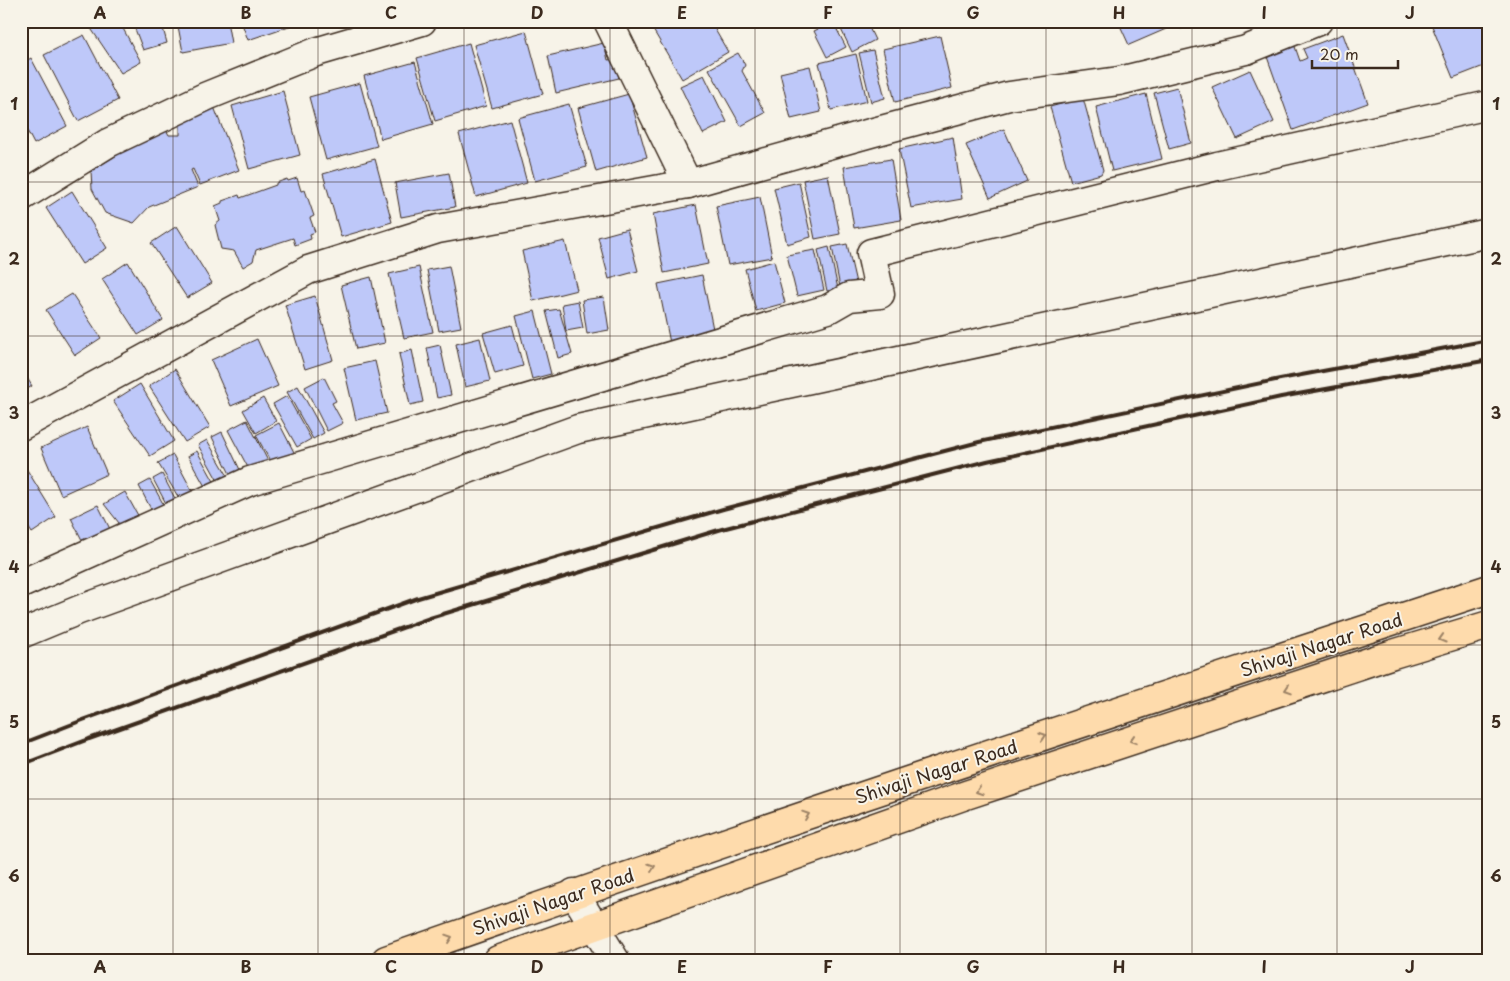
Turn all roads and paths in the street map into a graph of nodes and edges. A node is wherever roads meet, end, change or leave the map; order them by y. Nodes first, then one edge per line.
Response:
1 (422, 21) edge
2 (608, 21) edge
3 (1318, 21) edge
4 (1489, 105) edge
5 (688, 184) junction
6 (21, 197) edge
7 (1489, 232) edge
8 (21, 426) edge
9 (21, 584) edge
10 (1489, 589) edge
11 (1489, 625) edge
12 (21, 634) edge
13 (574, 894) junction
14 (594, 925) junction
15 (386, 960) edge
16 (498, 960) edge
17 (614, 960) edge

1 - 6 street
2 - 5 street
3 - 5 street
4 - 9 street
5 - 8 street
7 - 12 street
13 -> 10 main road, Shivaji Nagar Road
11 -> 14 main road, Shivaji Nagar Road
13 - 14 street
15 -> 13 main road, Shivaji Nagar Road
14 - 16 main road, Shivaji Nagar Road
14 - 17 street

